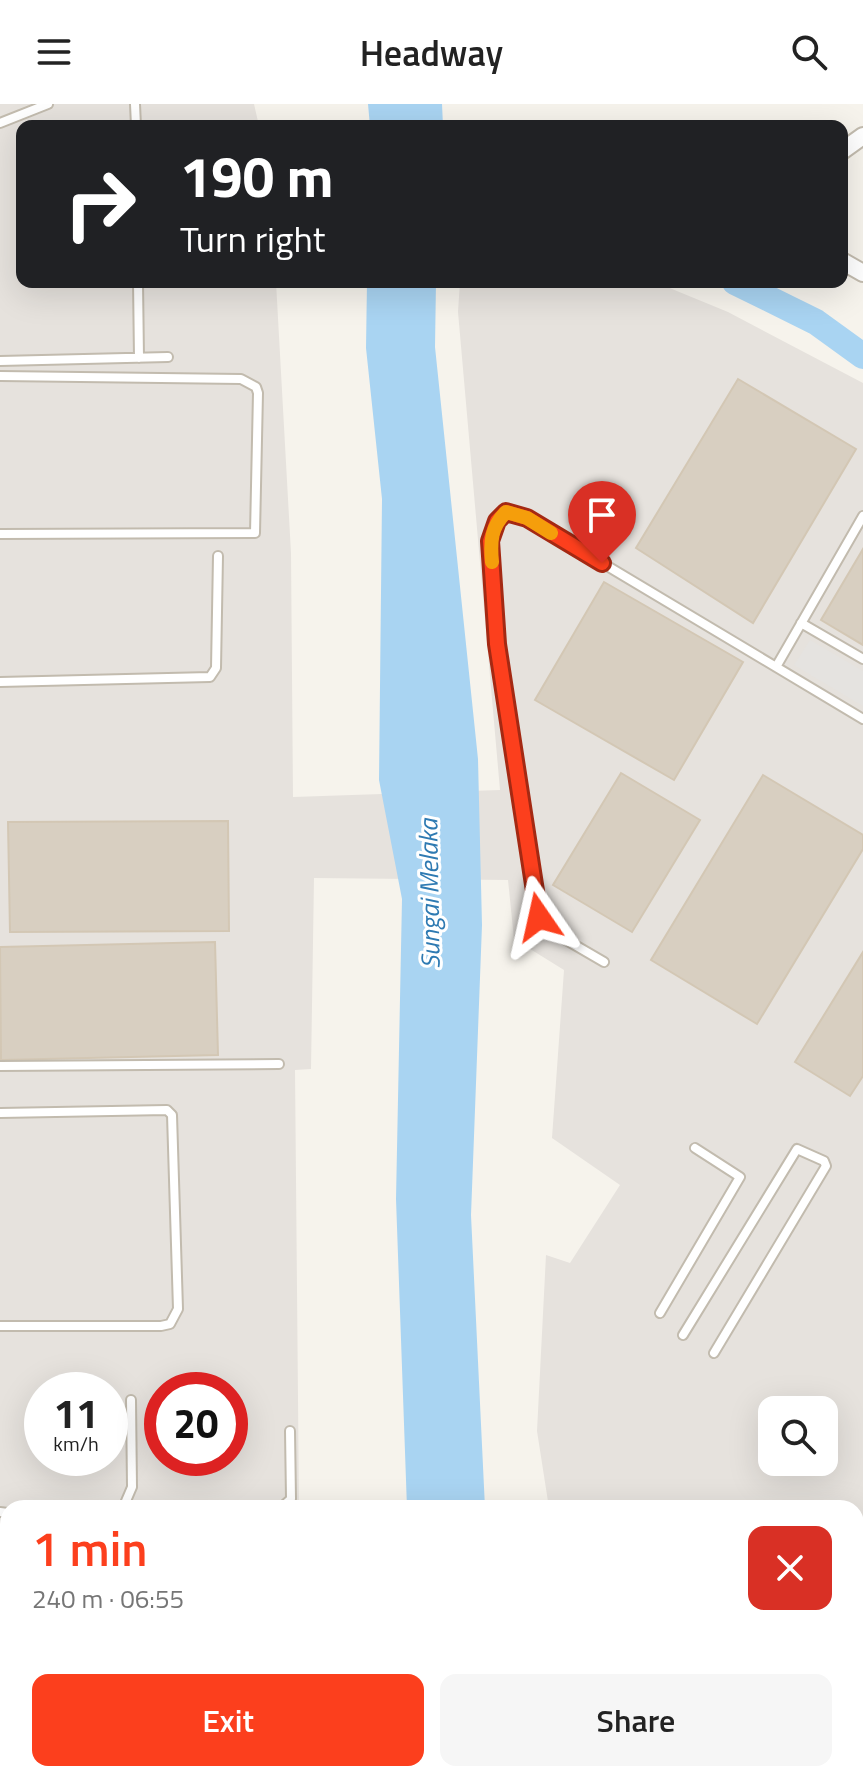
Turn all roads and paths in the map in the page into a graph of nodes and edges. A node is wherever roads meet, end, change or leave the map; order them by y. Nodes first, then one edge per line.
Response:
1 (48, 104) edge
2 (0, 123) edge
3 (138, 288) edge
4 (168, 357) dead end
5 (139, 358) junction
6 (0, 361) edge
7 (0, 376) edge
8 (863, 516) edge
9 (0, 534) edge
10 (218, 556) dead end
11 (801, 623) junction
12 (863, 659) edge
13 (776, 667) junction
14 (0, 682) edge
15 (863, 719) edge
16 (604, 962) dead end
17 (279, 1064) dead end
18 (0, 1066) edge
19 (0, 1113) edge
20 (695, 1148) dead end
21 (660, 1313) dead end
22 (0, 1326) edge
23 (683, 1335) dead end
24 (714, 1353) dead end
25 (131, 1400) dead end
26 (290, 1431) dead end
27 (126, 1500) edge
28 (290, 1500) edge

1 - 2 lane
3 - 5 lane
4 - 5 lane
5 - 6 lane
7 - 9 lane
8 - 11 lane
10 - 14 lane
11 - 12 lane
11 - 13 lane
13 - 15 lane
13 - 16 lane
17 - 18 lane
19 - 22 lane
20 - 21 lane
23 - 24 lane
25 - 27 lane
26 - 28 lane

